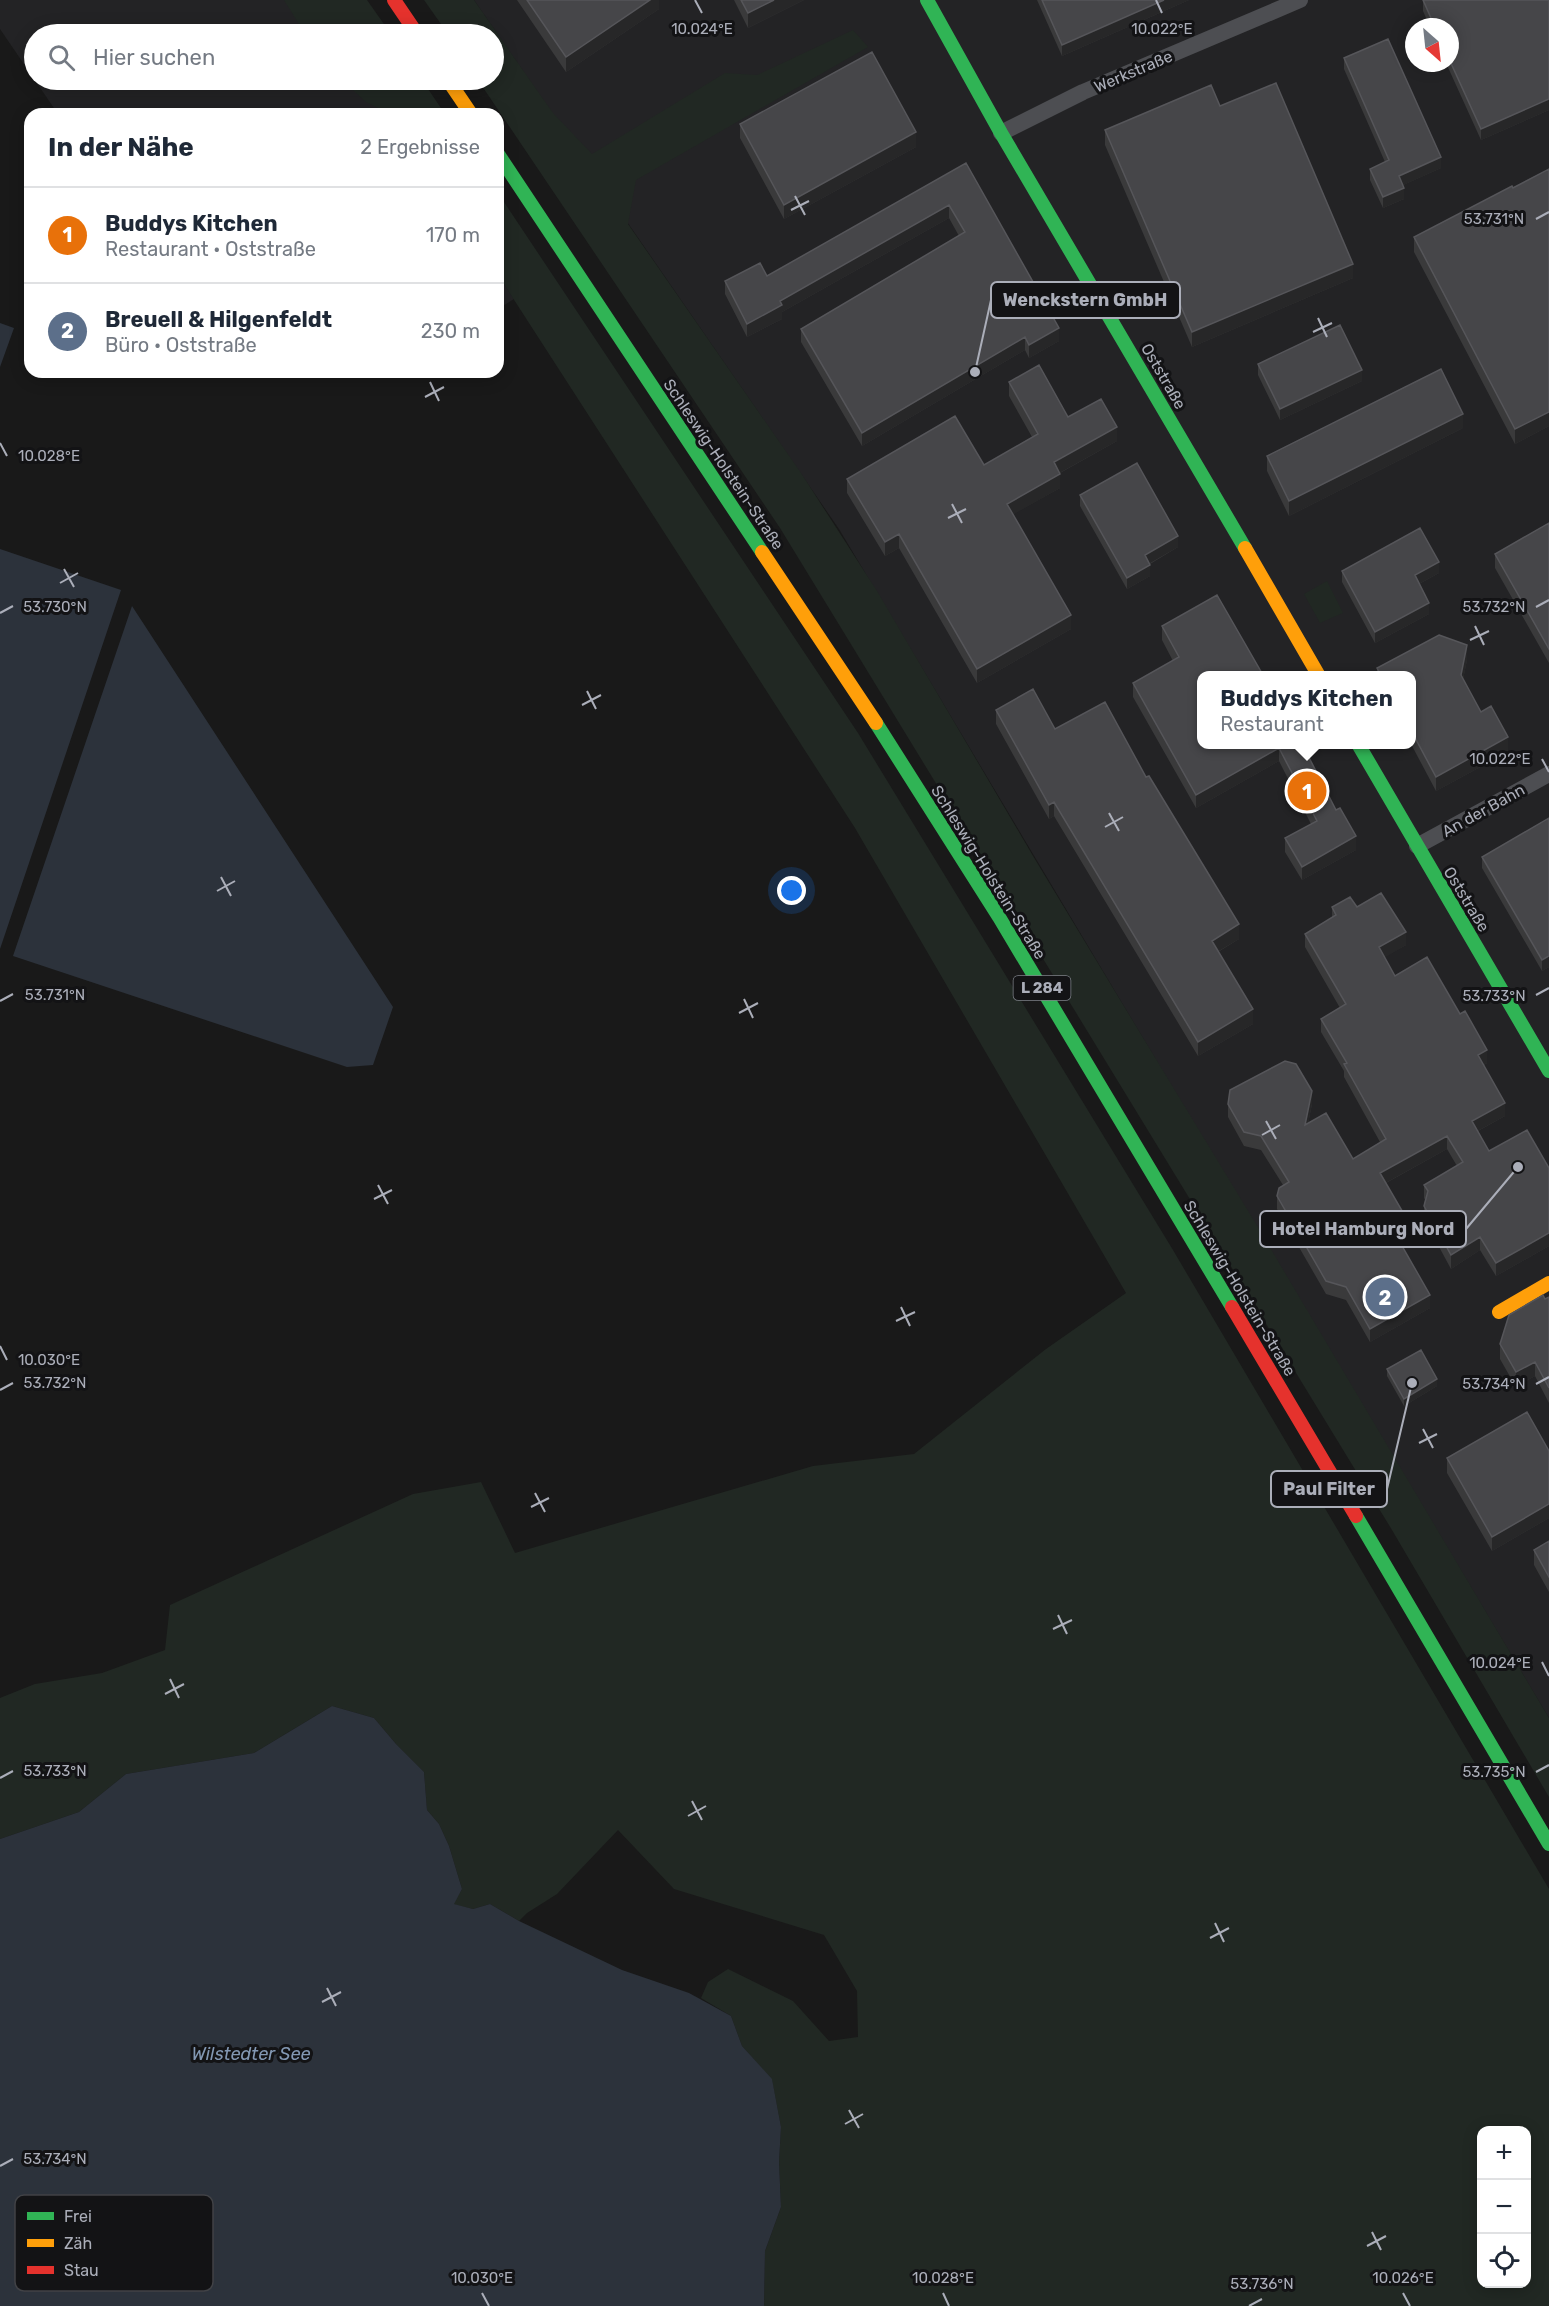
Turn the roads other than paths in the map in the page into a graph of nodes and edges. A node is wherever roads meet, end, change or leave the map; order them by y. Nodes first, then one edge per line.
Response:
1 (394, 0) edge
2 (927, 0) edge
3 (1300, 0) edge
4 (410, 24) edge
5 (455, 90) edge
6 (467, 108) edge
7 (1001, 133) junction
8 (504, 163) edge
9 (1317, 671) edge
10 (1361, 749) edge
11 (1549, 774) edge
12 (1417, 846) junction
13 (1549, 1071) edge
14 (1549, 1283) edge
15 (1499, 1312) dead end
16 (1549, 1844) edge

1 - 4 main road
2 - 7 main road, Oststraße
3 - 7 street, Werkstraße
5 - 6 main road
7 - 9 main road, Oststraße
8 - 16 main road, Schleswig-Holstein-Straße / L 284
10 - 12 main road, Oststraße
11 - 12 street, An der Bahn
12 - 13 main road, Oststraße
14 - 15 main road

